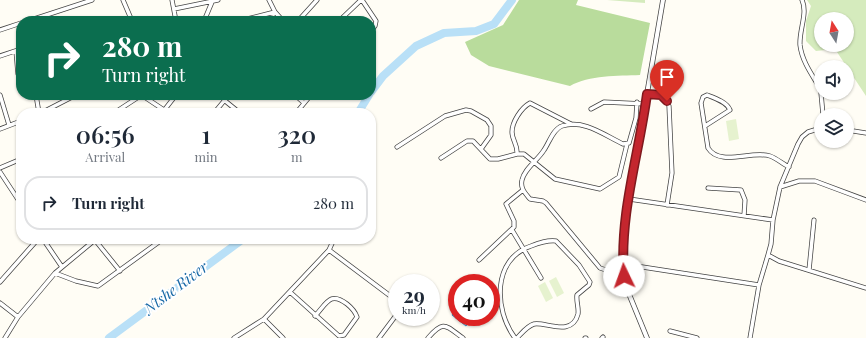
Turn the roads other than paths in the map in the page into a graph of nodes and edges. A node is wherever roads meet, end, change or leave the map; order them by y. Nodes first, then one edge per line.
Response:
1 (92, 0) edge
2 (123, 0) edge
3 (172, 0) edge
4 (218, 0) edge
5 (269, 0) edge
6 (317, 0) edge
7 (361, 0) edge
8 (802, 0) edge
9 (663, 1) edge
10 (212, 2) junction
11 (174, 9) junction
12 (275, 12) junction
13 (43, 16) edge
14 (130, 16) edge
15 (175, 16) edge
16 (206, 16) edge
17 (259, 16) edge
18 (279, 16) edge
19 (303, 16) edge
20 (344, 16) edge
21 (373, 16) edge
22 (16, 25) edge
23 (0, 30) edge
24 (16, 51) edge
25 (0, 56) edge
26 (814, 79) edge
27 (647, 94) junction
28 (0, 95) edge
29 (66, 100) edge
30 (134, 100) edge
31 (148, 100) edge
32 (172, 100) edge
33 (224, 100) joint
34 (301, 100) edge
35 (307, 100) edge
36 (637, 102) junction
37 (304, 103) junction
38 (646, 104) junction
39 (50, 108) edge
40 (122, 108) edge
41 (159, 108) edge
42 (165, 108) edge
43 (218, 108) edge
44 (234, 108) edge
45 (300, 108) edge
46 (591, 109) dead end
47 (2, 110) edge
48 (16, 123) edge
49 (571, 124) junction
50 (9, 125) junction
51 (705, 126) junction
52 (0, 129) edge
53 (814, 130) edge
54 (854, 131) edge
55 (866, 133) edge
56 (627, 144) junction
57 (397, 147) dead end
58 (481, 149) junction
59 (517, 154) junction
60 (440, 158) dead end
61 (16, 161) edge
62 (535, 163) junction
63 (789, 167) junction
64 (0, 168) edge
65 (0, 172) edge
66 (780, 187) junction
67 (708, 188) dead end
68 (522, 190) junction
69 (16, 196) edge
70 (629, 200) junction
71 (866, 200) edge
72 (667, 205) junction
73 (744, 216) junction
74 (773, 220) junction
75 (814, 220) dead end
76 (512, 230) junction
77 (34, 244) edge
78 (46, 244) edge
79 (90, 244) edge
80 (100, 244) edge
81 (156, 244) edge
82 (332, 244) edge
83 (524, 248) junction
84 (329, 250) junction
85 (768, 255) junction
86 (479, 260) dead end
87 (623, 264) junction
88 (62, 267) junction
89 (809, 270) junction
90 (120, 271) junction
91 (55, 273) junction
92 (624, 276) junction
93 (541, 278) dead end
94 (0, 282) edge
95 (759, 285) junction
96 (866, 288) edge
97 (290, 292) junction
98 (388, 294) edge
99 (0, 303) edge
100 (315, 316) junction
101 (18, 317) junction
102 (264, 319) junction
103 (388, 326) edge
104 (670, 331) dead end
105 (5, 338) edge
106 (234, 338) edge
107 (283, 338) edge
108 (379, 338) edge
109 (428, 338) edge
110 (463, 338) edge
111 (516, 338) edge
112 (647, 338) edge
113 (696, 338) edge
114 (750, 338) edge

1 - 13 street
2 - 14 street
3 - 11 street
4 - 10 street
5 - 12 street
6 - 19 street
7 - 20 street
7 - 21 street
8 - 26 street
9 - 27 street
10 - 11 street
10 - 16 street
11 - 15 street
12 - 17 street
12 - 18 street
22 - 23 street
24 - 25 street
27 - 38 street
27 - 72 street
28 - 47 street
29 - 39 street
30 - 40 street
31 - 41 street
32 - 42 street
33 - 43 street
33 - 44 street
34 - 37 street
35 - 37 street
36 - 38 street
36 - 46 street
36 - 56 street
37 - 45 street
38 - 70 street
47 - 50 street
48 - 50 street
49 - 56 street
49 - 59 street
49 - 62 street
50 - 52 street
51 - 51 street
51 - 63 street
53 - 63 street
54 - 55 street
56 - 62 street
57 - 58 street
58 - 59 street
58 - 60 street
59 - 62 street
61 - 64 street
62 - 68 street
63 - 66 street
65 - 69 street
66 - 71 street
66 - 74 street
67 - 73 street
68 - 76 street
68 - 92 street
70 - 72 street
70 - 87 street
72 - 73 street
73 - 74 street
74 - 85 street
75 - 89 street
76 - 83 street
76 - 86 street
77 - 94 street
78 - 88 street
79 - 88 street
80 - 90 street
81 - 90 street
82 - 84 street
83 - 93 street
83 - 111 street
83 - 111 street
84 - 97 street
84 - 98 street
85 - 89 street
85 - 95 street
87 - 92 street
87 - 95 street
88 - 91 street
89 - 96 street
90 - 91 street
91 - 101 street
92 - 112 street
95 - 114 street
97 - 100 street
97 - 102 street
99 - 101 street
100 - 100 street
101 - 105 street
102 - 106 street
102 - 107 street
103 - 108 street
104 - 113 street
109 - 110 street

